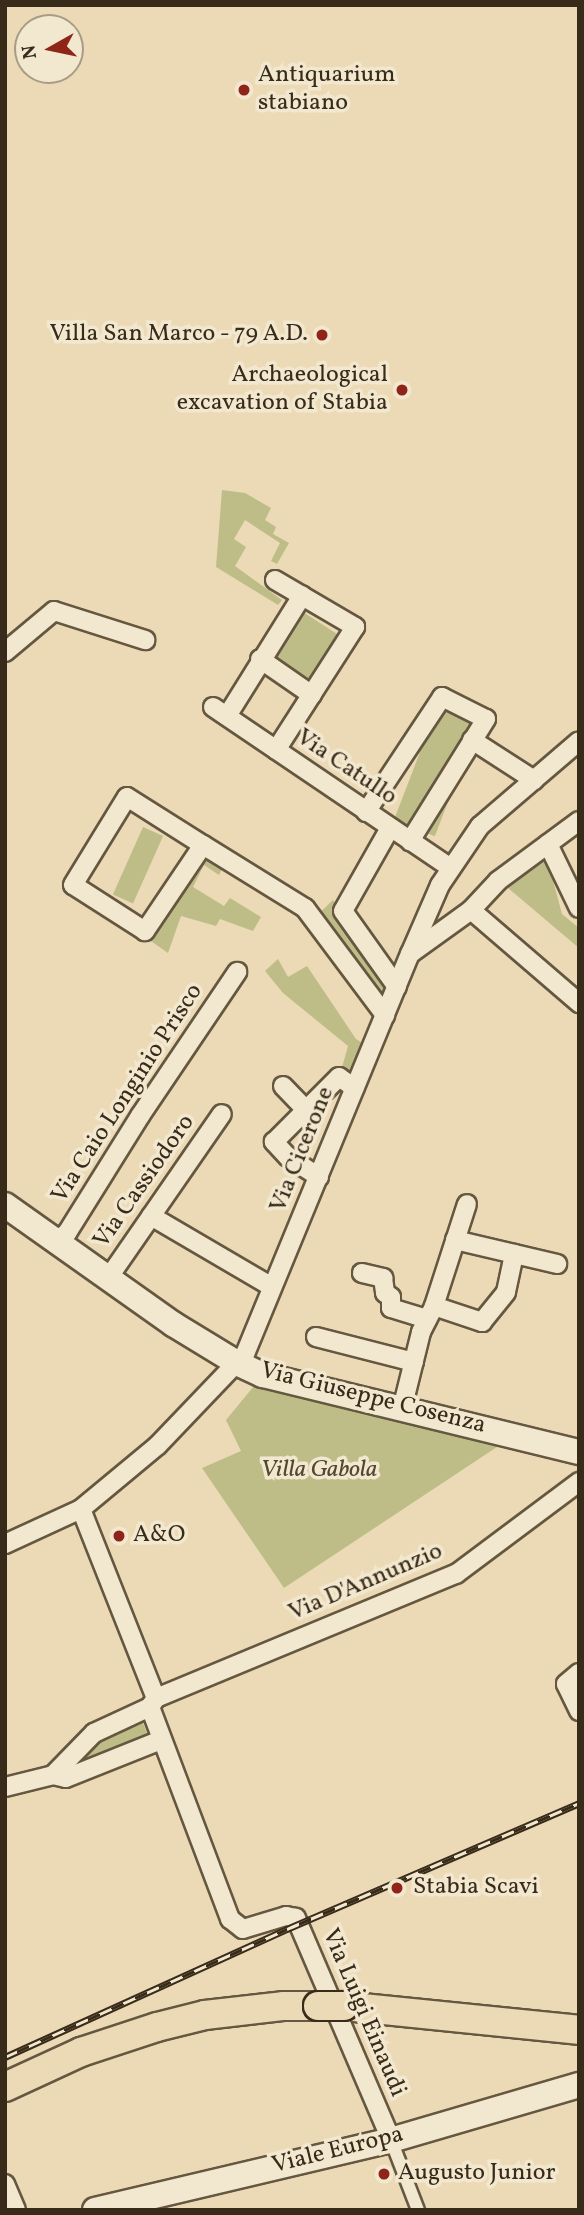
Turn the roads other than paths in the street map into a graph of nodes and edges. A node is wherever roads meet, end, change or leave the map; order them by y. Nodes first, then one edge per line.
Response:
1 (275, 580) dead end
2 (302, 596) junction
3 (145, 640) dead end
4 (5, 652) edge
5 (260, 659) junction
6 (312, 695) junction
7 (472, 740) junction
8 (579, 741) edge
9 (276, 750) junction
10 (534, 779) junction
11 (366, 811) junction
12 (579, 821) edge
13 (390, 828) junction
14 (410, 842) junction
15 (548, 844) junction
16 (203, 845) junction
17 (451, 869) junction
18 (579, 908) edge
19 (471, 910) junction
20 (410, 954) junction
21 (237, 972) dead end
22 (397, 987) junction
23 (579, 1003) edge
24 (386, 1015) junction
25 (283, 1086) dead end
26 (355, 1088) junction
27 (306, 1110) junction
28 (222, 1114) dead end
29 (319, 1177) junction
30 (467, 1204) dead end
31 (5, 1205) edge
32 (151, 1216) junction
33 (57, 1240) junction
34 (455, 1240) junction
35 (514, 1254) junction
36 (557, 1264) dead end
37 (362, 1273) dead end
38 (109, 1277) junction
39 (272, 1287) junction
40 (431, 1312) junction
41 (316, 1337) dead end
42 (414, 1362) junction
43 (237, 1363) junction
44 (402, 1409) junction
45 (579, 1452) edge
46 (579, 1482) edge
47 (82, 1509) junction
48 (5, 1544) edge
49 (579, 1673) edge
50 (153, 1702) junction
51 (579, 1711) edge
52 (161, 1740) junction
53 (53, 1775) junction
54 (5, 1787) edge
55 (579, 2031) edge
56 (579, 2085) edge
57 (5, 2087) edge
58 (391, 2140) junction
59 (5, 2184) edge
60 (111, 2207) edge
61 (16, 2210) edge
62 (418, 2210) edge

1 - 2 street
2 - 5 street
2 - 6 street
3 - 4 street
5 - 6 street
5 - 9 street, Via Catullo
6 - 9 street
7 - 10 street
7 - 11 street
7 - 14 street
8 - 10 street, Via Cicerone
9 - 11 street, Via Catullo
10 - 17 street, Via Cicerone
11 - 13 street, Via Catullo
12 - 15 street
13 - 14 street, Via Catullo
13 - 22 street
14 - 17 street, Via Catullo
15 - 18 street
15 - 19 street
16 - 16 street
16 - 24 street
17 - 20 street, Via Cicerone
19 - 20 street
19 - 23 street
20 - 22 street, Via Cicerone
21 - 33 street, Via Caio Longinio Prisco
22 - 24 street, Via Cicerone
24 - 26 street, Via Cicerone
25 - 27 street
26 - 27 street
26 - 29 street, Via Cicerone
27 - 29 street
28 - 32 street, Via Cassiodoro
29 - 39 street, Via Cicerone
30 - 34 street
31 - 33 main road, Via Giuseppe Cosenza
32 - 38 street, Via Cassiodoro
32 - 39 street
33 - 38 main road, Via Giuseppe Cosenza
34 - 35 street
34 - 40 street
35 - 36 street
35 - 40 street
37 - 40 street
38 - 43 main road, Via Giuseppe Cosenza
39 - 43 street, Via Cicerone
40 - 42 street
41 - 42 street
42 - 44 street
43 - 44 main road, Via Giuseppe Cosenza
43 - 47 street, Via Cicerone
44 - 45 main road, Via Giuseppe Cosenza
46 - 50 street, Via D'Annunzio
47 - 48 street, Via Cicerone
47 - 50 street
49 - 51 street
50 - 52 street
50 - 53 street, Via D'Annunzio
52 - 53 street
52 - 58 street, Via Luigi Einaudi
53 - 54 street
55 - 57 highway
56 - 58 main road, Viale Europa
58 - 60 main road, Viale Europa
58 - 62 street
59 - 61 street

